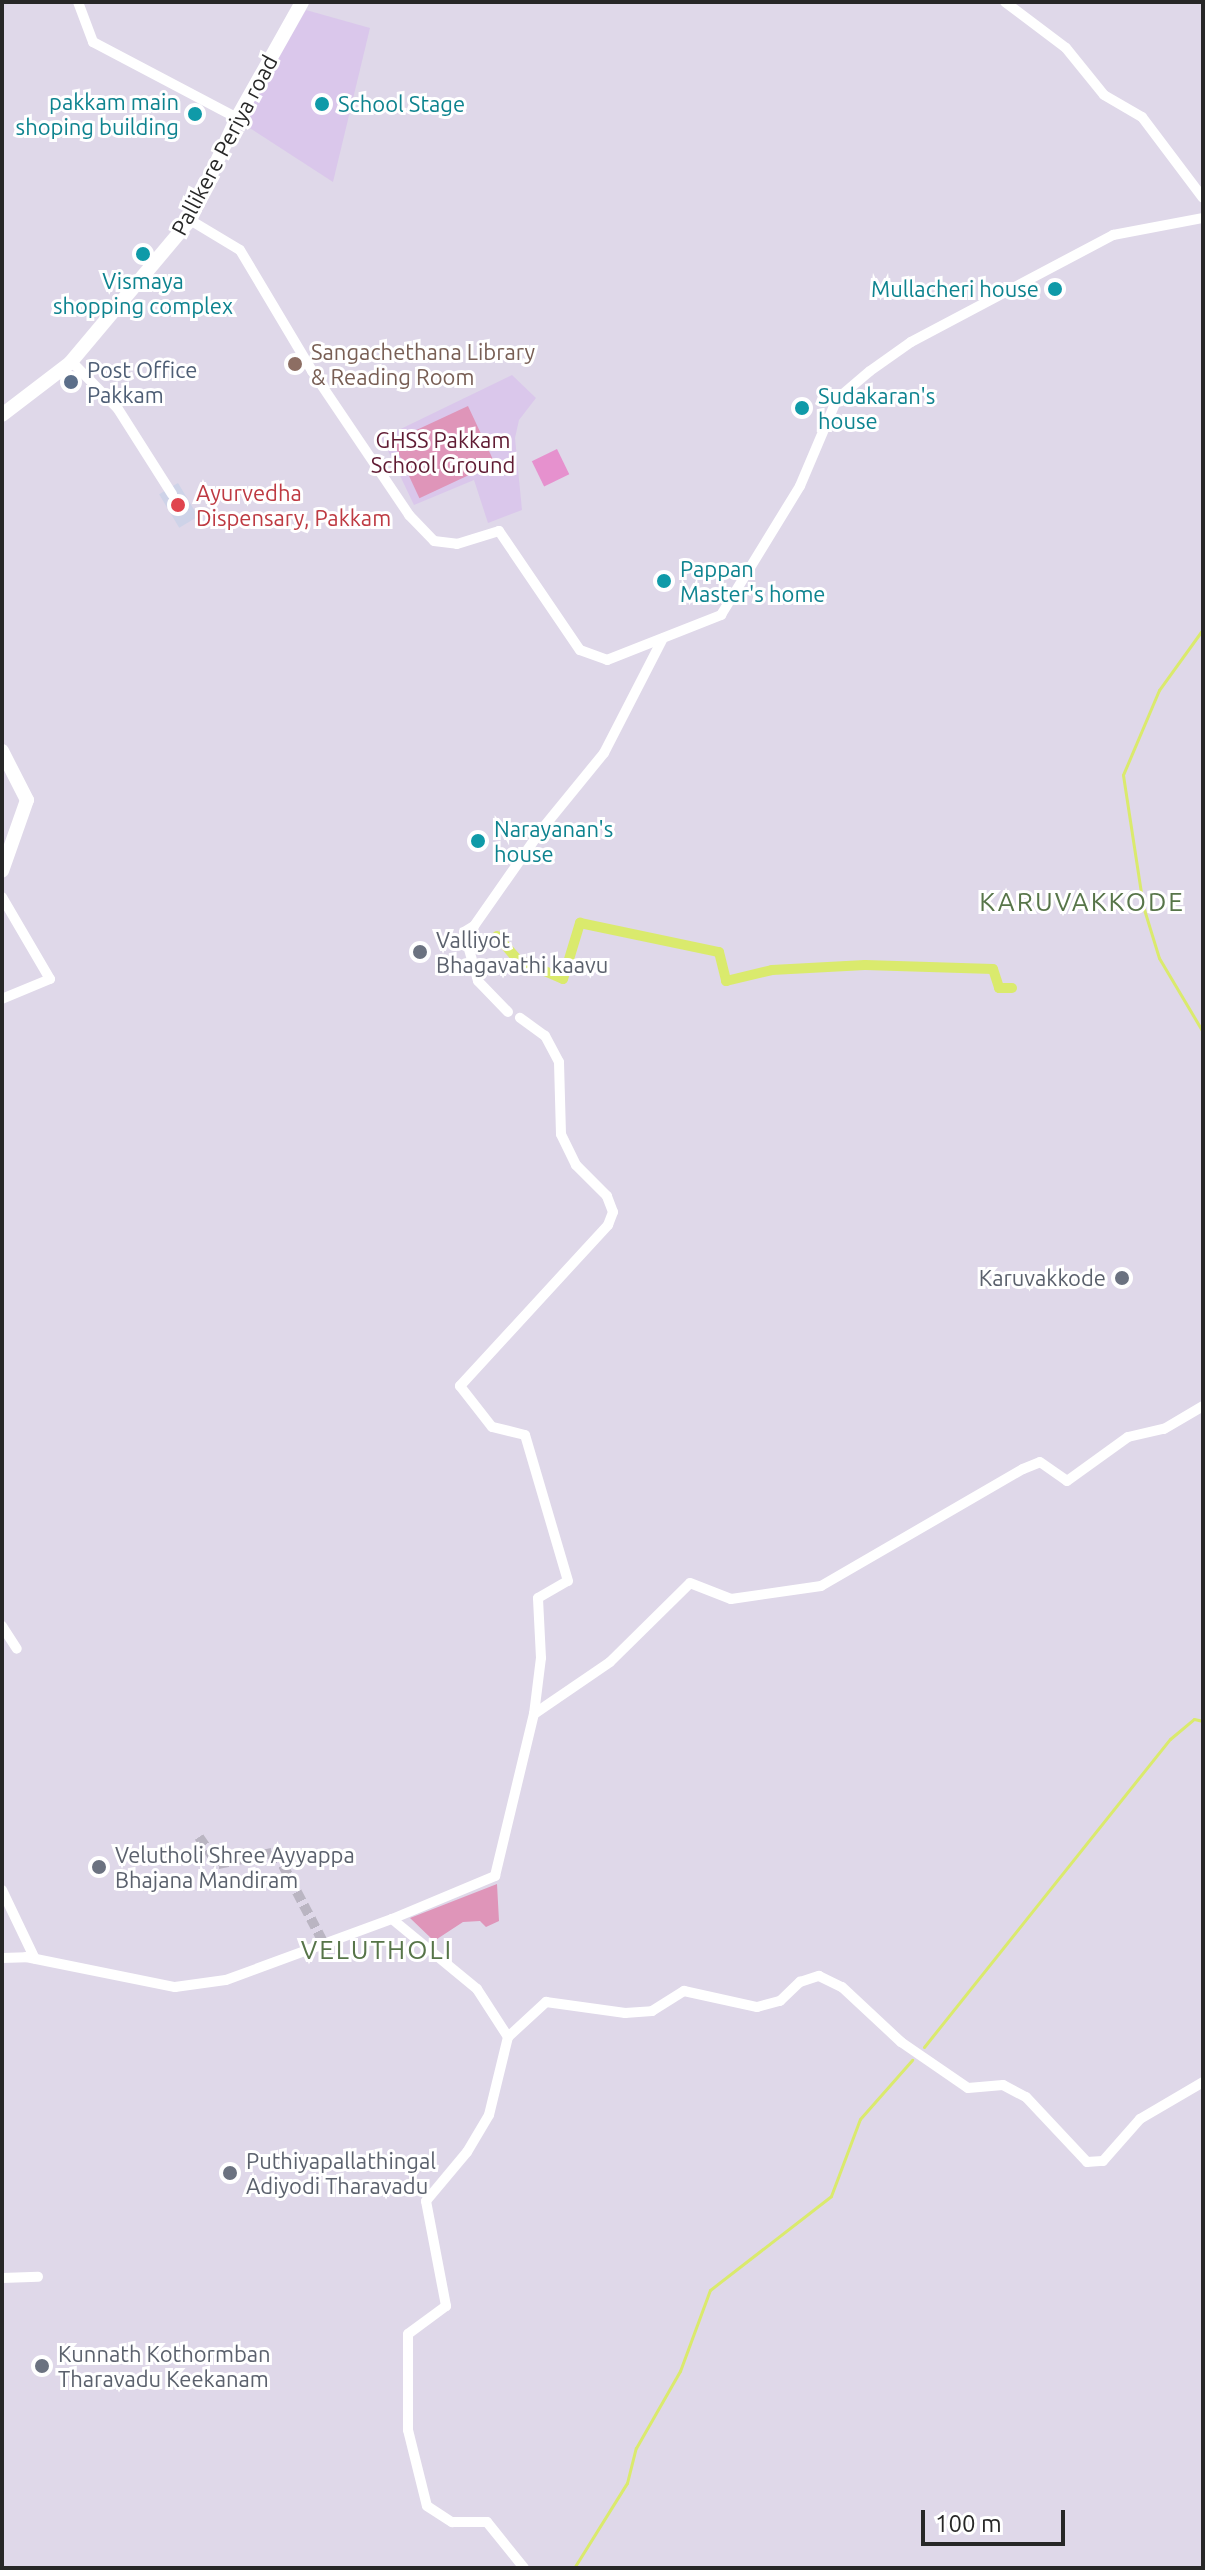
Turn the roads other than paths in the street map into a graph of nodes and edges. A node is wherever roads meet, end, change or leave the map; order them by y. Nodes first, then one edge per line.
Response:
1 (78, 2) edge
2 (302, 2) edge
3 (1005, 2) edge
4 (237, 118) junction
5 (1203, 198) edge
6 (1203, 218) edge
7 (190, 220) junction
8 (71, 361) junction
9 (2, 415) edge
10 (172, 494) dead end
11 (663, 638) junction
12 (2, 751) edge
13 (2, 871) edge
14 (2, 897) edge
15 (2, 999) edge
16 (508, 1012) dead end
17 (520, 1018) dead end
18 (1203, 1406) edge
19 (2, 1626) edge
20 (17, 1649) dead end
21 (534, 1714) junction
22 (2, 1890) edge
23 (392, 1919) junction
24 (2, 1958) edge
25 (35, 1959) junction
26 (508, 2037) junction
27 (1203, 2082) edge
28 (38, 2277) dead end
29 (2, 2278) edge
30 (524, 2568) edge

1 - 4 street
2 - 4 main road, Pallikere Periya road
3 - 5 street
4 - 7 main road, Pallikere Periya road
6 - 11 street
7 - 8 main road, Pallikere Periya road
7 - 11 street
8 - 9 main road, Pallikere Periya road
8 - 10 street
11 - 16 street
12 - 13 main road
14 - 15 street
17 - 21 street
18 - 21 street
19 - 20 street
21 - 23 street
22 - 25 street
23 - 25 street
23 - 26 street
24 - 25 street
26 - 27 street
26 - 30 street
28 - 29 street

